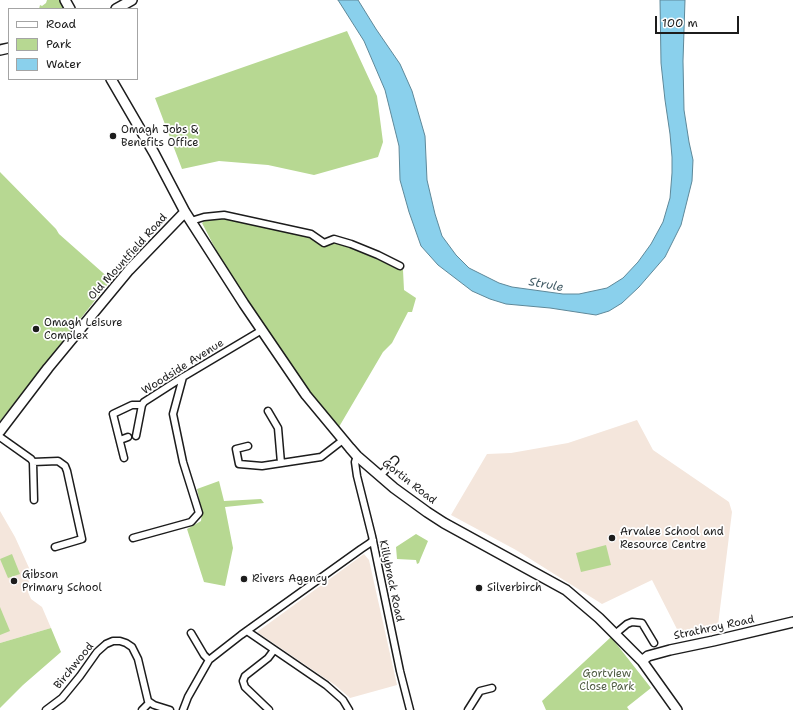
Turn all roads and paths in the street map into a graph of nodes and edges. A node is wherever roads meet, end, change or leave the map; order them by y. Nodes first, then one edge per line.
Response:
1 (132, 0) edge
2 (118, 8) edge
3 (112, 80) edge
4 (185, 212) junction
5 (191, 221) junction
6 (400, 266) dead end
7 (262, 330) junction
8 (183, 377) junction
9 (142, 405) junction
10 (268, 411) dead end
11 (0, 431) edge
12 (136, 436) dead end
13 (0, 437) edge
14 (128, 437) dead end
15 (120, 440) junction
16 (343, 440) junction
17 (248, 446) dead end
18 (357, 456) junction
19 (124, 458) dead end
20 (395, 460) dead end
21 (33, 462) junction
22 (281, 463) junction
23 (380, 476) junction
24 (34, 500) dead end
25 (133, 538) dead end
26 (373, 540) junction
27 (56, 547) dead end
28 (793, 622) edge
29 (247, 630) junction
30 (191, 633) dead end
31 (616, 634) junction
32 (654, 643) dead end
33 (274, 650) junction
34 (209, 660) junction
35 (642, 661) junction
36 (492, 688) dead end
37 (149, 703) junction
38 (46, 710) edge
39 (142, 710) edge
40 (170, 710) edge
41 (183, 710) edge
42 (269, 710) edge
43 (348, 710) edge
44 (410, 710) edge
45 (468, 710) edge
46 (677, 710) edge

1 - 2 main road
3 - 4 main road, Gortin Road
4 - 5 main road, Gortin Road
4 - 11 main road, Old Mountfield Road
5 - 6 street
5 - 7 main road, Gortin Road
7 - 8 street, Woodside Avenue
7 - 16 main road, Gortin Road
8 - 9 street, Woodside Avenue
8 - 25 street
9 - 12 street, Woodside Avenue
9 - 15 street
10 - 22 street
13 - 21 street
14 - 15 street
15 - 19 street
16 - 18 main road, Gortin Road
16 - 22 street
17 - 22 street
18 - 23 main road, Gortin Road
18 - 26 street, Killybrack Road
20 - 23 street
21 - 24 street
21 - 27 street
23 - 31 main road, Gortin Road
26 - 29 street
26 - 44 street, Killybrack Road
28 - 35 main road, Strathroy Road
29 - 33 street
29 - 34 street
30 - 34 street
31 - 32 street
31 - 35 main road, Gortin Road
33 - 42 street
33 - 43 street
34 - 41 street
35 - 46 main road, Gortin Road
36 - 45 street
37 - 38 street, Birchwood
37 - 39 street
37 - 40 street

